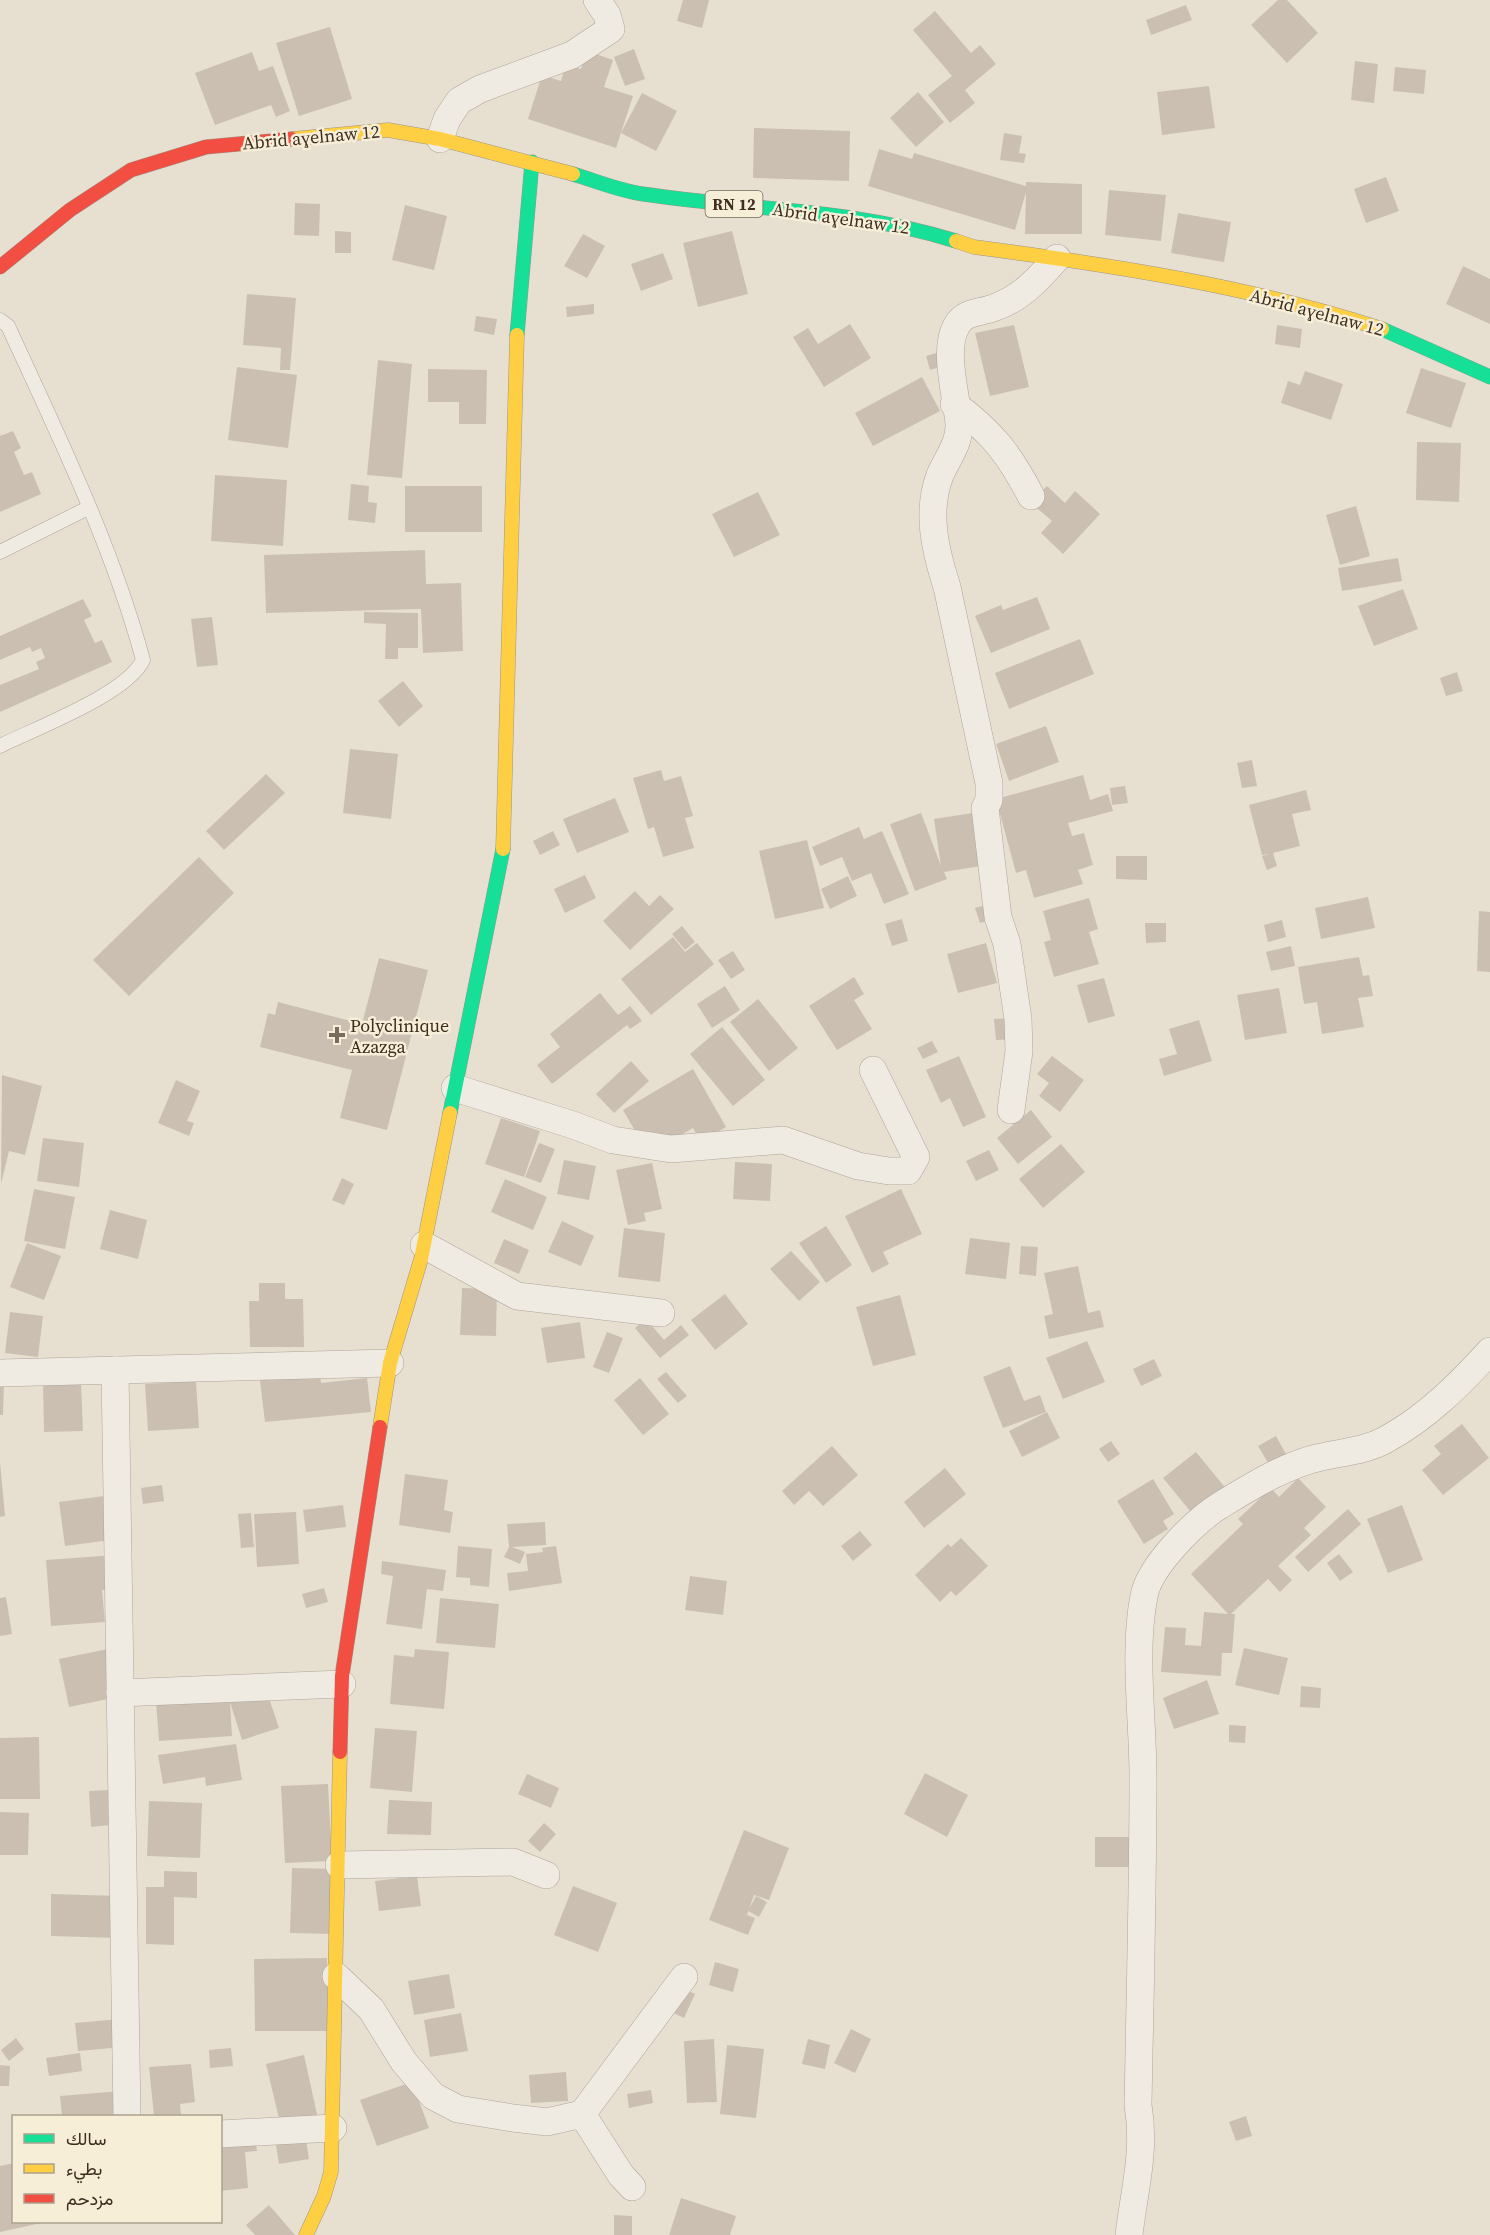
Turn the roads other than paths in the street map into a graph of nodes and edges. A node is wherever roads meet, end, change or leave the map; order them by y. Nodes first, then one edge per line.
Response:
1 (597, 0) edge
2 (440, 140) junction
3 (532, 162) junction
4 (1057, 258) junction
5 (0, 267) edge
6 (0, 320) edge
7 (1490, 377) edge
8 (954, 404) junction
9 (1031, 496) dead end
10 (88, 508) junction
11 (0, 552) edge
12 (0, 746) edge
13 (873, 1070) dead end
14 (455, 1088) junction
15 (1011, 1110) dead end
16 (424, 1245) junction
17 (661, 1313) dead end
18 (1490, 1351) edge
19 (390, 1363) junction
20 (116, 1370) junction
21 (0, 1372) edge
22 (342, 1684) junction
23 (120, 1693) junction
24 (339, 1865) junction
25 (546, 1875) dead end
26 (336, 1976) junction
27 (684, 1977) dead end
28 (582, 2114) junction
29 (127, 2115) edge
30 (333, 2128) junction
31 (222, 2134) edge
32 (632, 2187) dead end
33 (306, 2235) edge
34 (1129, 2235) edge

1 - 2 street
2 - 3 street, Abrid aɣelnaw 12 / RN 12
2 - 5 street, Abrid aɣelnaw 12 / RN 12
3 - 4 street, Abrid aɣelnaw 12 / RN 12
3 - 14 street
4 - 7 street, Abrid aɣelnaw 12 / RN 12
4 - 8 street
6 - 10 lane
8 - 9 street
8 - 15 street
10 - 11 lane
10 - 12 lane
13 - 14 street
14 - 16 street
16 - 17 street
16 - 19 street
18 - 34 street
19 - 20 street
19 - 22 street
20 - 21 street
20 - 23 street
22 - 23 street
22 - 24 street
23 - 29 street
24 - 25 street
24 - 26 street
26 - 28 street
26 - 30 street
27 - 28 street
28 - 32 street
30 - 31 street
30 - 33 street

